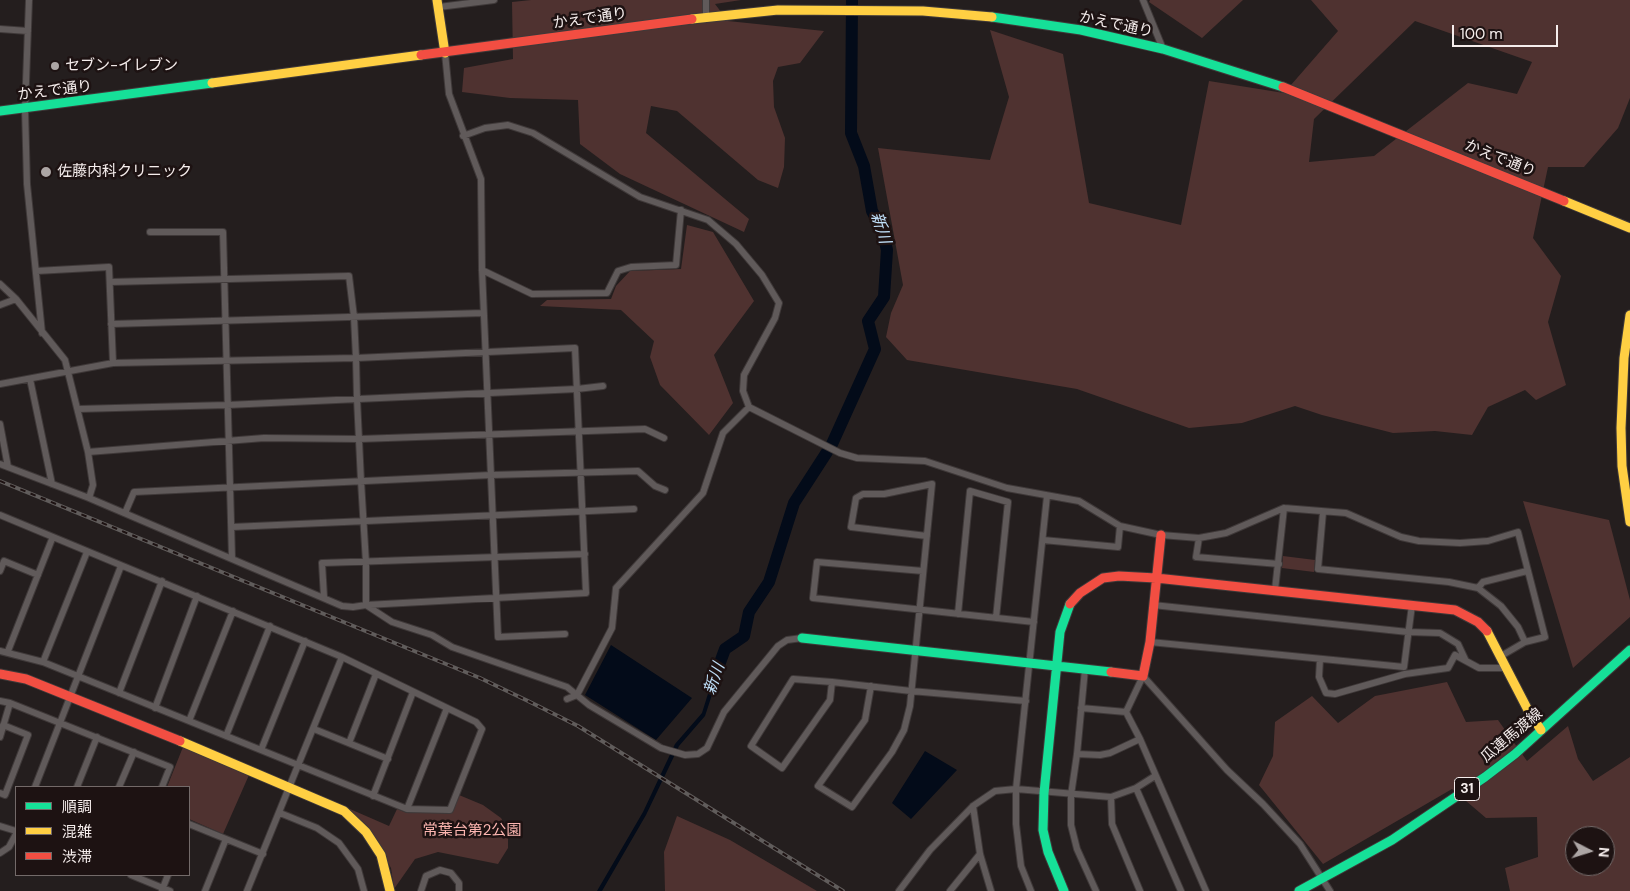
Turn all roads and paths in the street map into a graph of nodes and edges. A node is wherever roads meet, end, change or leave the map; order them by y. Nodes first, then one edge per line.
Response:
1 (30, 0) edge
2 (494, 0) edge
3 (706, 0) edge
4 (1142, 0) edge
5 (438, 4) edge
6 (706, 17) junction
7 (0, 29) edge
8 (28, 31) junction
9 (1163, 49) junction
10 (445, 52) junction
11 (25, 109) junction
12 (0, 111) edge
13 (463, 136) junction
14 (681, 210) junction
15 (1630, 228) edge
16 (150, 232) dead end
17 (482, 270) junction
18 (36, 271) junction
19 (225, 278) junction
20 (110, 282) junction
21 (0, 284) edge
22 (16, 299) junction
23 (0, 305) edge
24 (484, 313) junction
25 (1630, 315) edge
26 (354, 317) junction
27 (226, 320) junction
28 (111, 324) junction
29 (42, 333) junction
30 (485, 353) junction
31 (356, 358) junction
32 (227, 359) junction
33 (113, 363) junction
34 (70, 371) junction
35 (30, 378) junction
36 (0, 384) edge
37 (603, 386) dead end
38 (577, 389) junction
39 (488, 394) junction
40 (357, 399) junction
41 (227, 405) junction
42 (749, 407) junction
43 (78, 409) junction
44 (0, 424) edge
45 (578, 432) junction
46 (490, 435) junction
47 (664, 438) dead end
48 (359, 439) junction
49 (229, 440) junction
50 (88, 452) junction
51 (0, 464) edge
52 (8, 467) junction
53 (580, 472) junction
54 (491, 475) junction
55 (361, 481) junction
56 (52, 484) junction
57 (229, 486) junction
58 (665, 490) dead end
59 (1047, 496) junction
60 (89, 498) junction
61 (1284, 508) junction
62 (634, 509) dead end
63 (581, 512) junction
64 (1323, 512) junction
65 (124, 513) junction
66 (0, 516) edge
67 (494, 516) junction
68 (364, 522) junction
69 (1630, 522) edge
70 (1120, 526) junction
71 (232, 527) junction
72 (1161, 535) junction
73 (927, 536) junction
74 (52, 538) junction
75 (1199, 538) junction
76 (1042, 540) junction
77 (87, 552) junction
78 (585, 554) junction
79 (495, 557) junction
80 (232, 558) junction
81 (366, 563) junction
82 (1279, 564) junction
83 (122, 566) junction
84 (0, 571) edge
85 (923, 571) junction
86 (1527, 571) junction
87 (38, 575) junction
88 (1156, 578) junction
89 (162, 581) junction
90 (1478, 588) junction
91 (1275, 590) junction
92 (197, 596) junction
93 (324, 596) junction
94 (497, 597) junction
95 (366, 605) junction
96 (1154, 605) junction
97 (1412, 605) junction
98 (919, 610) junction
99 (234, 611) junction
100 (958, 614) junction
101 (996, 618) junction
102 (1034, 622) junction
103 (270, 626) junction
104 (1408, 632) junction
105 (565, 634) dead end
106 (802, 638) joint
107 (305, 641) junction
108 (1150, 642) junction
109 (1525, 642) junction
110 (1630, 650) edge
111 (0, 651) edge
112 (916, 651) junction
113 (8, 652) junction
114 (342, 656) junction
115 (1501, 656) junction
116 (1320, 659) junction
117 (1464, 659) junction
118 (43, 662) junction
119 (1030, 663) junction
120 (1056, 667) junction
121 (1507, 668) junction
122 (1085, 670) junction
123 (0, 674) edge
124 (376, 674) junction
125 (1143, 676) junction
126 (79, 677) junction
127 (832, 682) junction
128 (871, 686) junction
129 (911, 691) junction
130 (413, 692) junction
131 (119, 693) junction
132 (577, 695) junction
133 (71, 697) junction
134 (568, 700) dead end
135 (1026, 700) junction
136 (0, 701) edge
137 (10, 703) junction
138 (155, 708) junction
139 (447, 708) junction
140 (1081, 708) junction
141 (1126, 712) junction
142 (189, 721) junction
143 (60, 722) junction
144 (3, 725) junction
145 (314, 729) junction
146 (1541, 730) junction
147 (226, 736) junction
148 (0, 737) edge
149 (97, 737) junction
150 (1140, 739) junction
151 (349, 743) junction
152 (261, 750) junction
153 (134, 752) junction
154 (1077, 754) junction
155 (388, 759) junction
156 (299, 766) junction
157 (1155, 776) junction
158 (35, 786) edge
159 (77, 786) edge
160 (119, 786) edge
161 (162, 786) edge
162 (290, 788) junction
163 (1136, 788) junction
164 (1016, 789) junction
165 (0, 793) edge
166 (1044, 793) junction
167 (1071, 795) junction
168 (374, 796) junction
169 (1111, 797) junction
170 (973, 806) junction
171 (407, 809) junction
172 (280, 813) junction
173 (190, 824) edge
174 (0, 826) edge
175 (15, 833) edge
176 (15, 835) edge
177 (226, 839) junction
178 (0, 853) edge
179 (263, 854) junction
180 (980, 854) junction
181 (133, 876) edge
182 (168, 876) edge
183 (1324, 879) junction
184 (162, 889) edge
185 (170, 891) edge
186 (205, 891) edge
187 (247, 891) edge
188 (364, 891) edge
189 (390, 891) edge
190 (421, 891) edge
191 (459, 891) edge
192 (899, 891) edge
193 (950, 891) edge
194 (991, 891) edge
195 (1031, 891) edge
196 (1064, 891) edge
197 (1096, 891) edge
198 (1140, 891) edge
199 (1182, 891) edge
200 (1206, 891) edge
201 (1300, 891) edge
202 (1330, 891) edge

1 - 8 street
2 - 5 street
3 - 6 street
4 - 9 street
5 - 10 street
6 - 9 street, かえで通り
6 - 10 street, かえで通り
7 - 8 street
8 - 11 street
9 - 15 street, かえで通り
10 - 11 street, かえで通り
10 - 13 street
11 - 12 street, かえで通り
11 - 18 street
13 - 14 street
13 - 17 street
14 - 17 street
14 - 42 street
16 - 19 street
17 - 24 street
18 - 20 street
18 - 29 street
19 - 20 street
19 - 26 street
19 - 27 street
20 - 28 street
21 - 22 street
22 - 23 street
22 - 29 street
24 - 26 street
24 - 30 street
25 - 69 street
26 - 27 street
26 - 31 street
27 - 28 street
27 - 32 street
28 - 33 street
29 - 34 street
30 - 31 street
30 - 38 street
30 - 39 street
31 - 32 street
31 - 40 street
32 - 33 street
32 - 41 street
33 - 34 street
34 - 35 street
34 - 43 street
35 - 36 street
35 - 56 street
37 - 38 street
38 - 39 street
38 - 45 street
39 - 40 street
39 - 46 street
40 - 41 street
40 - 48 street
41 - 43 street
41 - 49 street
42 - 59 street
42 - 132 street
43 - 50 street
44 - 52 street
45 - 46 street
45 - 47 street
45 - 53 street
46 - 48 street
46 - 54 street
48 - 49 street
48 - 55 street
49 - 50 street
49 - 57 street
50 - 60 street
51 - 52 street
52 - 56 street
53 - 54 street
53 - 58 street
53 - 63 street
54 - 55 street
54 - 67 street
55 - 57 street
55 - 68 street
56 - 60 street
57 - 65 street
57 - 71 street
59 - 70 street
59 - 76 street
60 - 65 street
61 - 64 street
61 - 75 street
61 - 82 street
62 - 63 street
63 - 67 street
63 - 78 street
64 - 86 street
64 - 90 street
65 - 80 street
66 - 74 street
67 - 68 street
67 - 79 street
68 - 71 street
68 - 81 street
70 - 72 street
70 - 76 street
71 - 80 street
72 - 75 street
72 - 88 street
73 - 73 street
73 - 85 street
74 - 77 street
74 - 87 street
75 - 82 street
76 - 102 street
77 - 83 street
77 - 118 street
78 - 79 street
78 - 94 street
79 - 81 street
79 - 94 street
80 - 93 street
81 - 93 street
81 - 95 street
82 - 91 street
83 - 89 street
83 - 126 street
84 - 87 street
85 - 98 street
85 - 98 street
86 - 90 street
86 - 109 street
87 - 113 street
88 - 91 street
88 - 96 street
88 - 120 street
89 - 92 street
89 - 131 street
90 - 109 street
91 - 97 street
92 - 99 street
92 - 138 street
93 - 95 street
94 - 95 street
94 - 105 street
95 - 132 street
96 - 104 street
96 - 108 street
97 - 104 street
97 - 115 street
98 - 100 street
98 - 112 street
99 - 103 street
99 - 142 street
100 - 101 street
100 - 101 street
101 - 102 street
102 - 119 street
103 - 107 street
103 - 147 street
104 - 116 street
104 - 117 street
106 - 112 street
106 - 132 street
107 - 114 street
107 - 152 street
108 - 116 street
108 - 125 street
109 - 115 street
110 - 146 street, 瓜連馬渡線 / 31
111 - 113 street
112 - 119 street
112 - 129 street
113 - 118 street
114 - 124 street
114 - 145 street
115 - 121 street
116 - 117 street
117 - 121 street
118 - 126 street
119 - 120 street
119 - 135 street
120 - 122 street
120 - 166 street
121 - 146 street
122 - 125 street
122 - 140 street
123 - 133 street
124 - 130 street
124 - 151 street
125 - 141 street
125 - 183 street
126 - 131 street
126 - 133 street
127 - 127 street
127 - 128 street
128 - 129 street
128 - 129 street
129 - 135 street
130 - 139 street
130 - 155 street
131 - 138 street
132 - 134 street
133 - 143 street
133 - 162 street
135 - 164 street
136 - 137 street
137 - 143 street
137 - 144 street
138 - 142 street
139 - 171 street
139 - 171 street
140 - 141 street
140 - 154 street
141 - 150 street
142 - 147 street
143 - 149 street
143 - 158 street
144 - 148 street
144 - 165 street
145 - 151 street
145 - 156 street
146 - 183 street, 瓜連馬渡線 / 31
147 - 152 street
149 - 153 street
149 - 159 street
150 - 154 street
150 - 157 street
151 - 155 street
152 - 156 street
153 - 160 street
153 - 161 street
154 - 167 street
155 - 168 street
156 - 162 street
156 - 168 street
157 - 163 street
157 - 200 street
162 - 172 street
162 - 189 street
163 - 169 street
163 - 199 street
164 - 166 street
164 - 170 street
164 - 195 street
166 - 167 street
166 - 196 street
167 - 169 street
167 - 197 street
168 - 171 street
169 - 198 street
170 - 180 street
170 - 192 street
172 - 179 street
172 - 188 street
173 - 177 street
174 - 175 street
176 - 178 street
177 - 179 street
177 - 186 street
179 - 187 street
180 - 193 street
180 - 194 street
181 - 184 street
182 - 184 street
183 - 201 street, 瓜連馬渡線 / 31
183 - 202 street
184 - 185 street
190 - 191 street

